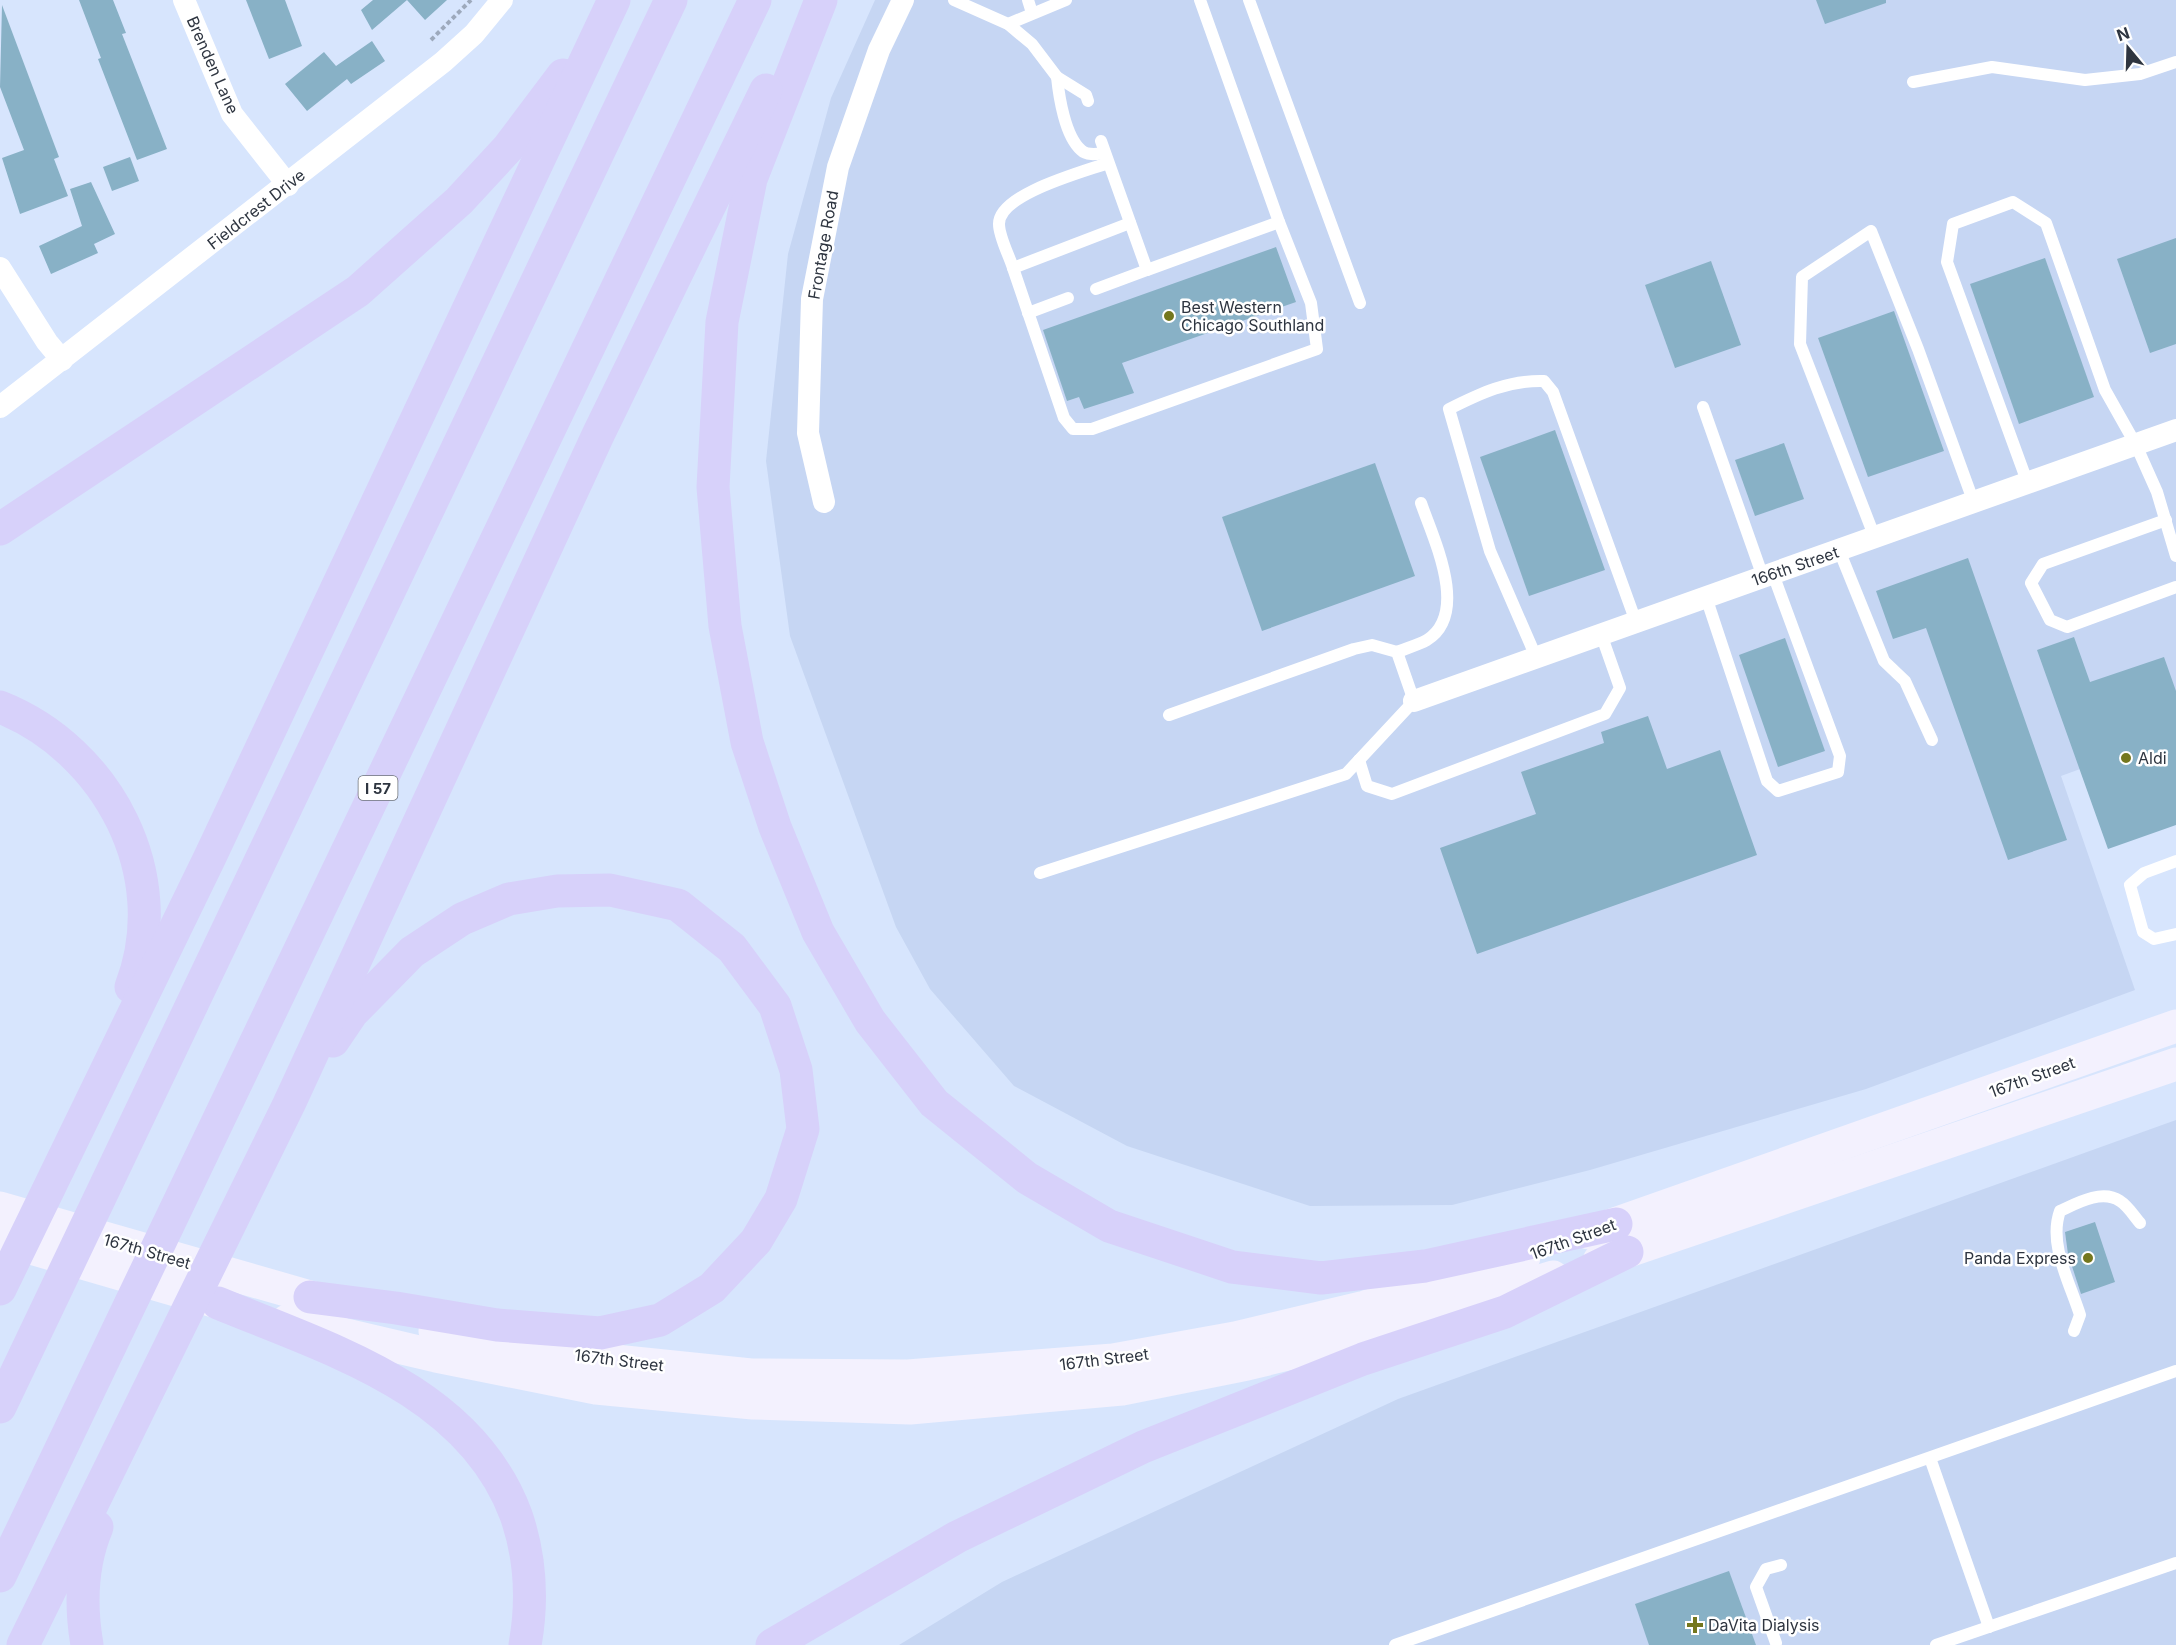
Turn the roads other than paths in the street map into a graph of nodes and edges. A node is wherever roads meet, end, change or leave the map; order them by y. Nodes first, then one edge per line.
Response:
1 (184, 0) edge
2 (502, 0) edge
3 (612, 0) edge
4 (671, 0) edge
5 (755, 0) edge
6 (811, 0) edge
7 (821, 0) edge
8 (903, 0) edge
9 (954, 0) edge
10 (1028, 0) edge
11 (1066, 0) edge
12 (1200, 0) edge
13 (1249, 0) edge
14 (1032, 13) junction
15 (1008, 24) junction
16 (2176, 62) edge
17 (1058, 77) junction
18 (1913, 82) dead end
19 (1088, 101) dead end
20 (1104, 153) junction
21 (288, 185) junction
22 (1279, 222) junction
23 (1130, 223) junction
24 (0, 268) edge
25 (1013, 268) junction
26 (1147, 270) junction
27 (1096, 289) dead end
28 (1068, 298) dead end
29 (1360, 303) dead end
30 (1028, 313) junction
31 (62, 360) junction
32 (0, 407) edge
33 (1702, 407) dead end
34 (2176, 430) edge
35 (2136, 445) junction
36 (2028, 484) junction
37 (824, 502) dead end
38 (1421, 502) dead end
39 (1974, 503) junction
40 (2166, 520) junction
41 (0, 528) edge
42 (1875, 538) junction
43 (1839, 550) junction
44 (2176, 556) edge
45 (1768, 575) junction
46 (2176, 587) edge
47 (1706, 597) junction
48 (1636, 622) junction
49 (1601, 634) junction
50 (1397, 652) junction
51 (1536, 657) junction
52 (1414, 701) junction
53 (0, 707) edge
54 (1169, 715) dead end
55 (1932, 740) dead end
56 (1359, 760) junction
57 (2176, 861) edge
58 (1040, 873) dead end
59 (2176, 934) edge
60 (2176, 1026) edge
61 (2176, 1064) edge
62 (97, 1092) junction
63 (289, 1104) junction
64 (3, 1219) edge
65 (2140, 1223) dead end
66 (1622, 1238) junction
67 (0, 1289) edge
68 (224, 1289) junction
69 (310, 1298) junction
70 (2074, 1331) dead end
71 (2176, 1371) edge
72 (0, 1407) edge
73 (133, 1419) junction
74 (1930, 1458) junction
75 (2176, 1563) edge
76 (1781, 1565) dead end
77 (0, 1576) edge
78 (1989, 1627) junction
79 (1776, 1643) dead end
80 (23, 1645) edge
81 (87, 1645) edge
82 (525, 1645) edge
83 (772, 1645) edge
84 (1395, 1645) edge
85 (1936, 1645) edge

1 - 21 street, Brenden Lane
2 - 21 street, Fieldcrest Drive
3 - 41 highway
3 - 62 highway
4 - 72 highway
5 - 77 highway, I 57
6 - 63 highway
7 - 66 highway
8 - 37 street, Frontage Road
9 - 15 lane
10 - 14 lane
11 - 14 lane
12 - 22 lane
13 - 29 lane
14 - 15 lane
15 - 17 lane
16 - 18 lane
17 - 19 lane
17 - 20 lane
20 - 23 lane
20 - 25 lane
21 - 31 street, Fieldcrest Drive
22 - 26 lane
22 - 30 lane
23 - 25 lane
23 - 26 lane
24 - 31 street
25 - 30 lane
26 - 27 lane
28 - 30 lane
31 - 32 street, Fieldcrest Drive
33 - 45 lane
34 - 35 street, 166th Street
35 - 36 street, 166th Street
35 - 36 lane
35 - 40 lane
36 - 39 street, 166th Street
38 - 50 lane
39 - 42 street, 166th Street
39 - 42 lane
40 - 44 lane
40 - 46 lane
42 - 43 street, 166th Street
43 - 45 street, 166th Street
43 - 55 lane
45 - 47 street, 166th Street
45 - 47 lane
47 - 48 street, 166th Street
48 - 49 street, 166th Street
48 - 51 lane
49 - 51 street, 166th Street
49 - 56 lane
50 - 52 lane
50 - 54 lane
51 - 52 street, 166th Street
52 - 56 lane
53 - 62 highway
56 - 58 lane
57 - 59 lane
60 - 66 main road, 167th Street
61 - 66 main road, 167th Street
62 - 67 highway
63 - 69 highway
63 - 73 highway
64 - 68 main road, 167th Street
65 - 70 lane
66 - 68 main road, 167th Street
66 - 69 main road, 167th Street
66 - 83 highway
68 - 69 main road, 167th Street
68 - 82 highway
71 - 74 lane
73 - 80 highway
73 - 81 highway
74 - 78 lane
74 - 84 lane
75 - 78 lane
76 - 79 lane
78 - 85 lane

